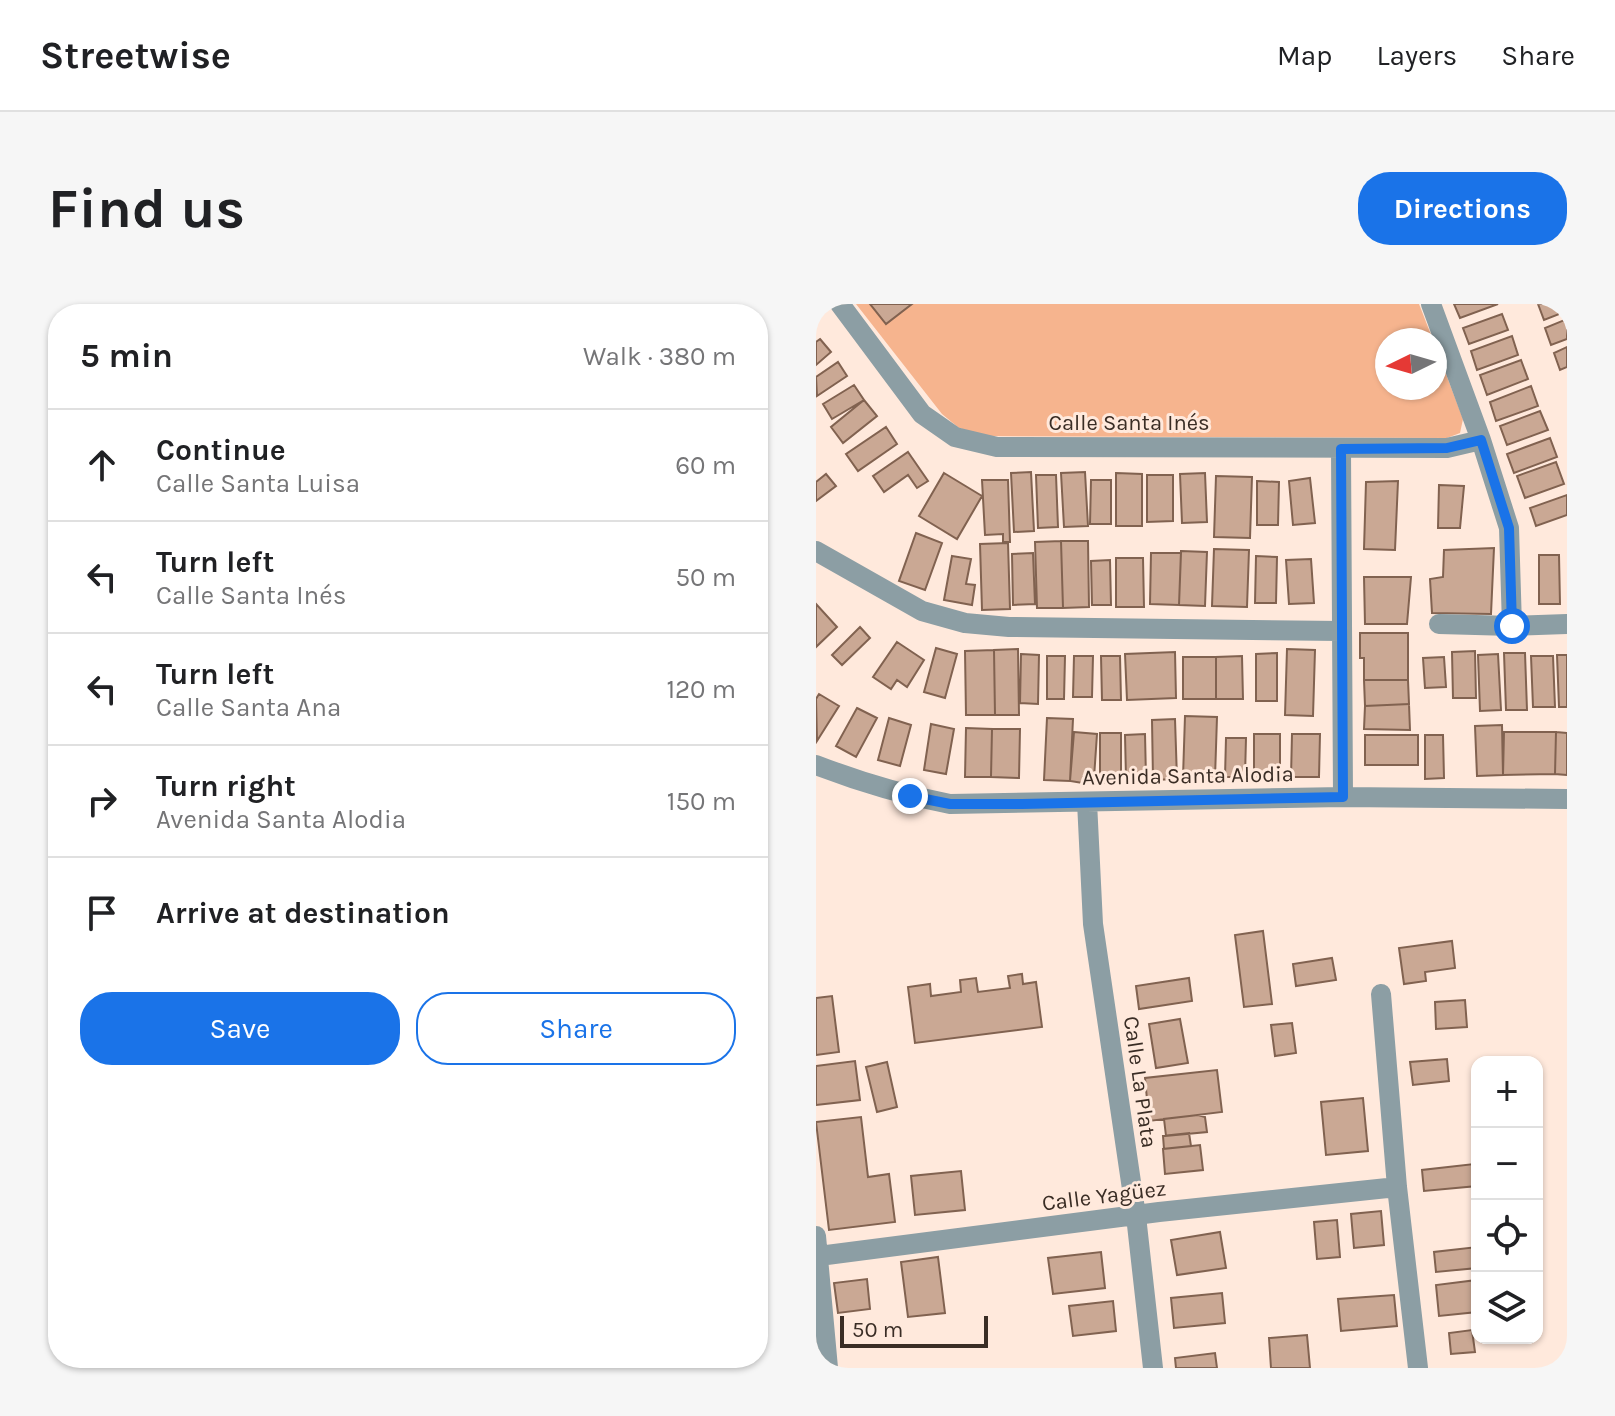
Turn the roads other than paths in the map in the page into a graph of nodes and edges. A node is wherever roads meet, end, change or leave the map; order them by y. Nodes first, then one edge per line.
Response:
1 (840, 304) edge
2 (1431, 304) edge
3 (1481, 440) junction
4 (1341, 449) junction
5 (816, 551) edge
6 (1439, 624) dead end
7 (1567, 624) edge
8 (1512, 626) junction
9 (1341, 631) junction
10 (816, 765) edge
11 (1343, 797) junction
12 (1567, 799) edge
13 (1087, 802) junction
14 (1381, 994) dead end
15 (1397, 1187) junction
16 (1136, 1216) junction
17 (817, 1246) edge
18 (828, 1368) edge
19 (1153, 1368) edge
20 (1418, 1368) edge

1 - 4 street, Calle Santa Inés
2 - 3 street
3 - 4 street, Calle Santa Inés
3 - 8 street
4 - 9 street
5 - 9 street
6 - 8 street
7 - 8 street
9 - 11 street
10 - 13 street, Avenida Santa Alodia
11 - 12 street, Avenida Santa Alodia
11 - 13 street, Avenida Santa Alodia
13 - 16 street, Calle La Plata
14 - 15 street
15 - 16 street, Calle Yagüez
15 - 20 street
16 - 17 street, Calle Yagüez
16 - 19 street, Calle La Plata
17 - 18 street

